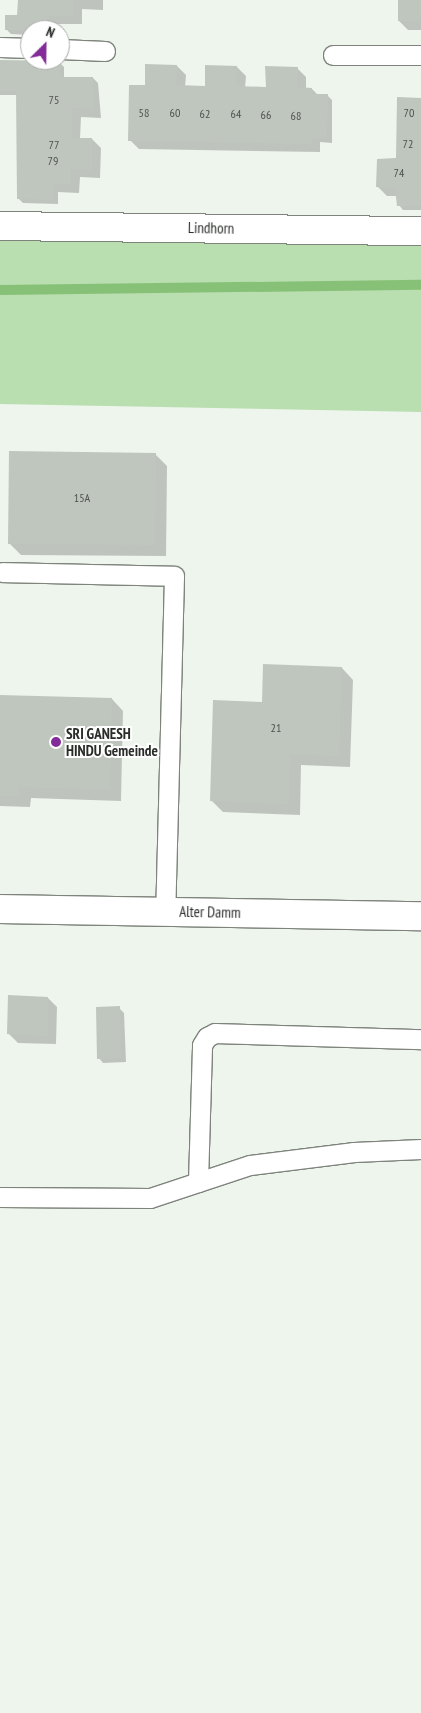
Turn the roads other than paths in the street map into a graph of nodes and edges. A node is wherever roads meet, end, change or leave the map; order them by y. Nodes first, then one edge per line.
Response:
1 (0, 47) edge
2 (20, 48) edge
3 (70, 49) edge
4 (105, 51) dead end
5 (333, 54) dead end
6 (421, 56) edge
7 (0, 226) edge
8 (421, 232) edge
9 (2, 572) dead end
10 (0, 909) edge
11 (165, 912) junction
12 (421, 916) edge
13 (421, 1039) edge
14 (421, 1149) edge
15 (198, 1182) junction
16 (0, 1197) edge

1 - 2 lane
3 - 4 lane
5 - 6 lane
7 - 8 street, Lindhorn
9 - 11 lane
10 - 11 street, Alter Damm
11 - 12 street, Alter Damm
13 - 15 lane
14 - 15 lane
15 - 16 lane

